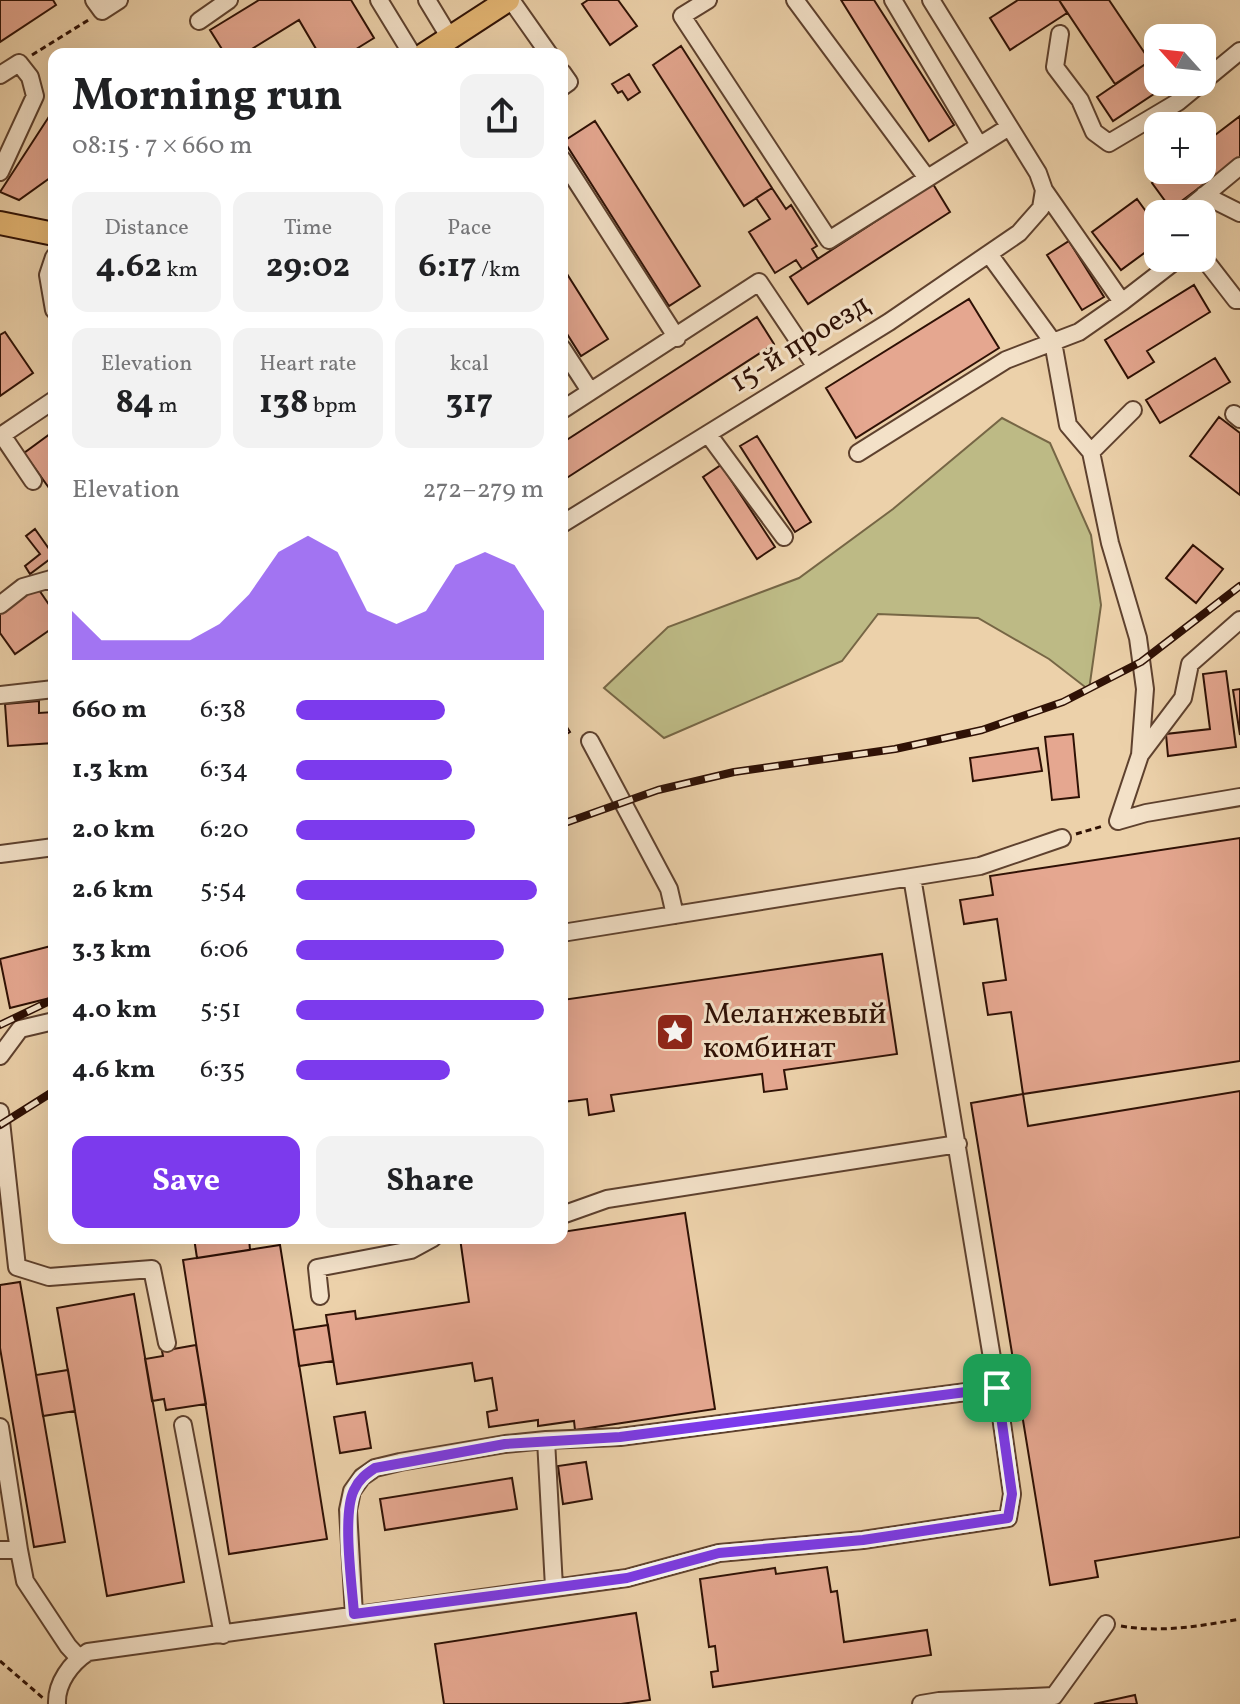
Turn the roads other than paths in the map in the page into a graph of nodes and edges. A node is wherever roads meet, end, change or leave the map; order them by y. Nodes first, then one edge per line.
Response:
1 (119, 0) edge
2 (229, 0) edge
3 (379, 0) edge
4 (427, 0) edge
5 (510, 0) edge
6 (708, 0) edge
7 (795, 0) edge
8 (893, 0) edge
9 (931, 0) edge
10 (98, 5) edge
11 (199, 21) dead end
12 (1060, 34) dead end
13 (450, 38) junction
14 (408, 48) edge
15 (434, 48) edge
16 (545, 48) edge
17 (1240, 51) edge
18 (0, 75) edge
19 (1009, 127) junction
20 (979, 145) junction
21 (568, 168) edge
22 (0, 172) edge
23 (1238, 172) edge
24 (927, 178) junction
25 (1044, 190) junction
26 (1204, 195) junction
27 (1198, 200) edge
28 (1240, 213) edge
29 (0, 223) edge
30 (48, 233) edge
31 (989, 254) junction
32 (1161, 272) edge
33 (1215, 272) edge
34 (1122, 302) junction
35 (1239, 302) edge
36 (677, 338) junction
37 (1053, 342) junction
38 (568, 357) edge
39 (816, 367) junction
40 (590, 391) junction
41 (48, 404) edge
42 (568, 406) edge
43 (1133, 410) dead end
44 (708, 434) junction
45 (1091, 452) junction
46 (858, 453) dead end
47 (33, 481) dead end
48 (568, 520) edge
49 (784, 537) dead end
50 (48, 580) edge
51 (0, 605) edge
52 (1240, 620) edge
53 (48, 690) edge
54 (0, 695) edge
55 (590, 741) dead end
56 (1140, 755) junction
57 (1240, 797) edge
58 (1062, 838) road end
59 (48, 848) edge
60 (0, 854) edge
61 (912, 877) junction
62 (675, 915) junction
63 (568, 932) edge
64 (48, 1022) edge
65 (0, 1056) edge
66 (0, 1112) edge
67 (958, 1144) junction
68 (568, 1213) edge
69 (422, 1244) edge
70 (320, 1296) dead end
71 (167, 1343) dead end
72 (997, 1388) junction
73 (183, 1425) dead end
74 (0, 1427) edge
75 (546, 1440) junction
76 (0, 1550) edge
77 (19, 1550) junction
78 (554, 1587) junction
79 (354, 1614) junction
80 (1106, 1624) road end
81 (223, 1635) junction
82 (79, 1658) junction
83 (1055, 1700) edge
84 (57, 1704) edge
85 (921, 1704) edge

1 - 10 street
2 - 11 street
3 - 14 street
4 - 13 street
5 - 13 main road
5 - 16 street
6 - 24 street
7 - 24 street
8 - 20 street
9 - 19 street
12 - 17 street
13 - 15 main road
18 - 22 street
19 - 20 street
19 - 25 street
20 - 24 street
21 - 36 street
23 - 26 street
25 - 31 street, 15-й проезд
25 - 34 street
26 - 27 street
26 - 28 street
29 - 30 main road
31 - 37 street
31 - 39 street, 15-й проезд
32 - 34 street
33 - 35 street
34 - 37 street
36 - 39 street
36 - 40 street
37 - 45 street
37 - 46 street
38 - 40 street
39 - 44 street, 15-й проезд
40 - 42 street
41 - 47 street
43 - 45 street
44 - 48 street, 15-й проезд
44 - 49 street
45 - 56 street
50 - 51 street
52 - 56 street
53 - 54 street
55 - 62 street
56 - 57 street
58 - 61 street
59 - 60 street
61 - 62 street
61 - 67 street
62 - 63 street
64 - 65 street
66 - 71 street
67 - 68 street
67 - 72 street
69 - 70 street
72 - 75 street
72 - 78 street
73 - 81 street
74 - 77 street
75 - 78 street
75 - 79 street
76 - 77 street
77 - 82 street
78 - 79 street
79 - 81 street
80 - 83 street
81 - 82 street
82 - 84 street
83 - 85 street

